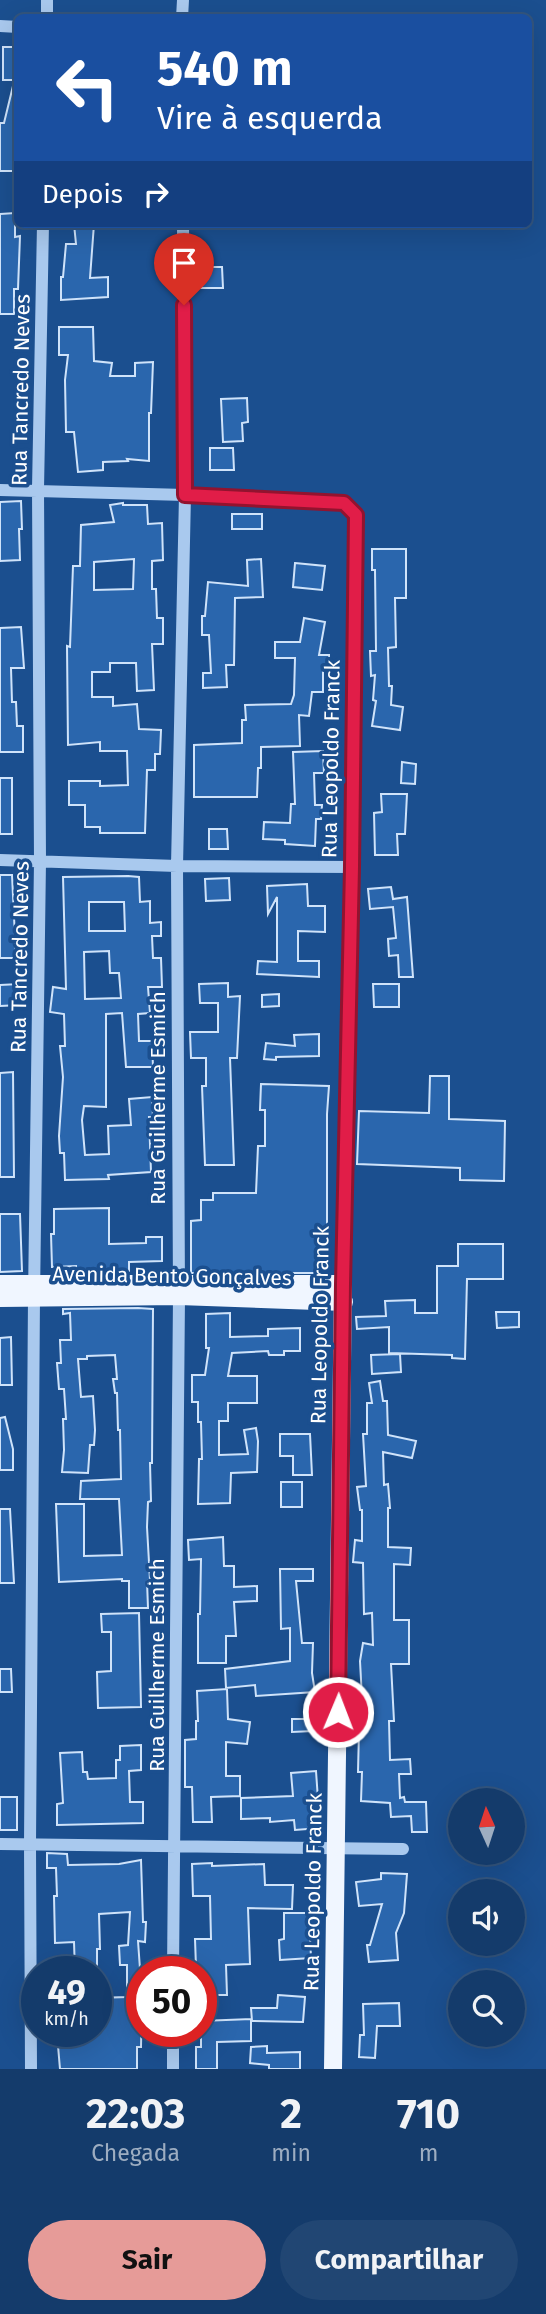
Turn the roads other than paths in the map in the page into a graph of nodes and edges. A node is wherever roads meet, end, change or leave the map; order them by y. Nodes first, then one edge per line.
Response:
1 (43, 228) edge
2 (183, 228) edge
3 (0, 489) edge
4 (38, 489) junction
5 (185, 495) junction
6 (0, 860) edge
7 (40, 861) junction
8 (177, 866) junction
9 (352, 867) junction
10 (0, 1284) edge
11 (343, 1284) junction
12 (179, 1290) junction
13 (34, 1291) junction
14 (0, 1298) edge
15 (344, 1302) junction
16 (0, 1844) edge
17 (30, 1844) junction
18 (174, 1847) junction
19 (337, 1848) junction
20 (403, 1849) dead end
21 (173, 1956) edge
22 (173, 2047) edge
23 (31, 2069) edge
24 (173, 2069) edge
25 (333, 2069) edge

1 - 4 street, Rua Tancredo Neves
2 - 5 street, Rua Guilherme Esmich
3 - 4 street
4 - 5 street
4 - 7 street, Rua Tancredo Neves
5 - 8 street, Rua Guilherme Esmich
5 - 9 street, Rua Leopoldo Franck
6 - 7 street
7 - 8 street
7 - 13 street, Rua Tancredo Neves
8 - 9 street
8 - 12 street, Rua Guilherme Esmich
9 - 11 street, Rua Leopoldo Franck
10 - 13 main road, Avenida Bento Gonçalves
11 - 12 main road, Avenida Bento Gonçalves
11 - 15 main road, Rua Leopoldo Franck
12 - 13 main road, Avenida Bento Gonçalves
12 - 15 main road, Avenida Bento Gonçalves
12 - 18 street, Rua Guilherme Esmich
13 - 14 main road, Avenida Bento Gonçalves
13 - 17 street, Rua Tancredo Neves
15 - 19 main road, Rua Leopoldo Franck
16 - 17 street
17 - 18 street
17 - 23 street, Rua Tancredo Neves
18 - 19 street
18 - 21 street, Rua Guilherme Esmich
19 - 20 street
19 - 25 main road, Rua Leopoldo Franck
22 - 24 street

